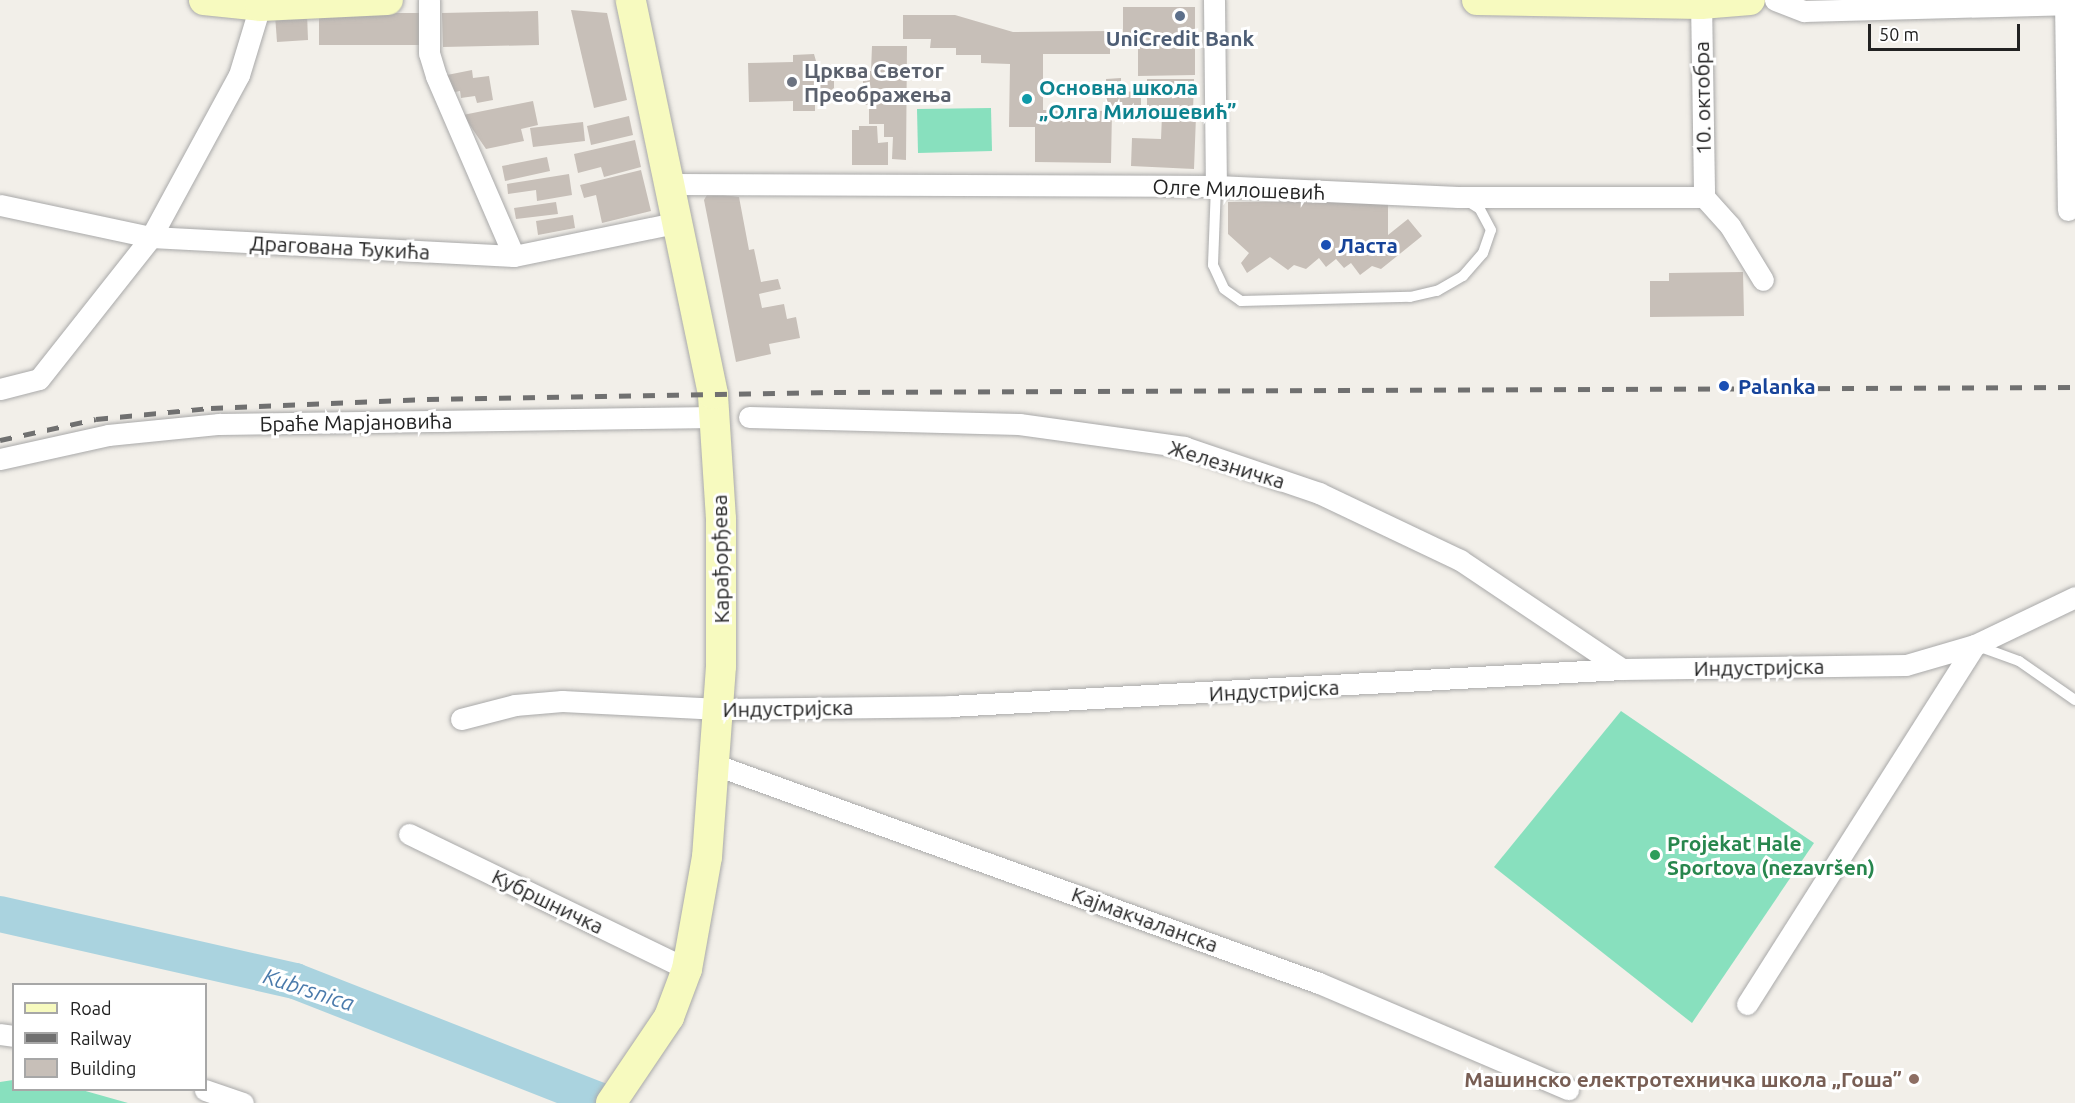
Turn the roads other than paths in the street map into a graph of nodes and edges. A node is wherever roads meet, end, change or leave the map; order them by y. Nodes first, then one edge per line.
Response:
1 (204, 0) edge
2 (388, 0) edge
3 (429, 0) edge
4 (631, 0) edge
5 (1214, 0) edge
6 (1477, 0) edge
7 (1750, 0) edge
8 (1775, 0) edge
9 (1701, 2) edge
10 (2068, 3) edge
11 (260, 6) junction
12 (671, 184) junction
13 (1216, 186) junction
14 (1458, 197) junction
15 (1704, 197) junction
16 (0, 205) edge
17 (2068, 210) dead end
18 (680, 222) junction
19 (151, 237) junction
20 (514, 256) junction
21 (1763, 280) dead end
22 (0, 389) edge
23 (714, 417) junction
24 (749, 417) dead end
25 (0, 459) edge
26 (2075, 597) edge
27 (1975, 645) junction
28 (1622, 669) junction
29 (2075, 700) edge
30 (720, 709) junction
31 (461, 719) dead end
32 (716, 765) junction
33 (409, 834) dead end
34 (687, 969) junction
35 (1747, 1004) dead end
36 (1568, 1089) dead end
37 (207, 1090) edge
38 (243, 1103) edge
39 (611, 1103) edge

1 - 11 main road
2 - 11 main road
3 - 20 street
4 - 12 main road, Карађорђева
5 - 13 street
6 - 9 main road
7 - 9 main road
8 - 10 street
9 - 15 street, 10. октобра
10 - 17 street
11 - 19 street
12 - 13 street, Олге Милошевић
12 - 18 main road, Карађорђева
13 - 14 street, Олге Милошевић
13 - 14 lane
14 - 15 street, Олге Милошевић
15 - 21 street
16 - 19 street, Драгована Ђукића
18 - 20 street, Драгована Ђукића
18 - 23 main road, Карађорђева
19 - 20 street, Драгована Ђукића
19 - 22 street
23 - 25 street, Браће Марјановића
23 - 30 main road, Карађорђева
24 - 28 street, Железничка
26 - 27 street, Индустријска
27 - 28 street, Индустријска
27 - 29 lane
27 - 35 street
28 - 30 street, Индустријска
30 - 31 street, Индустријска
30 - 32 main road, Карађорђева
32 - 34 main road, Карађорђева
32 - 36 street, Кајмакчаланска
33 - 34 street, Кубршничка
34 - 39 main road, Карађорђева
37 - 38 street

